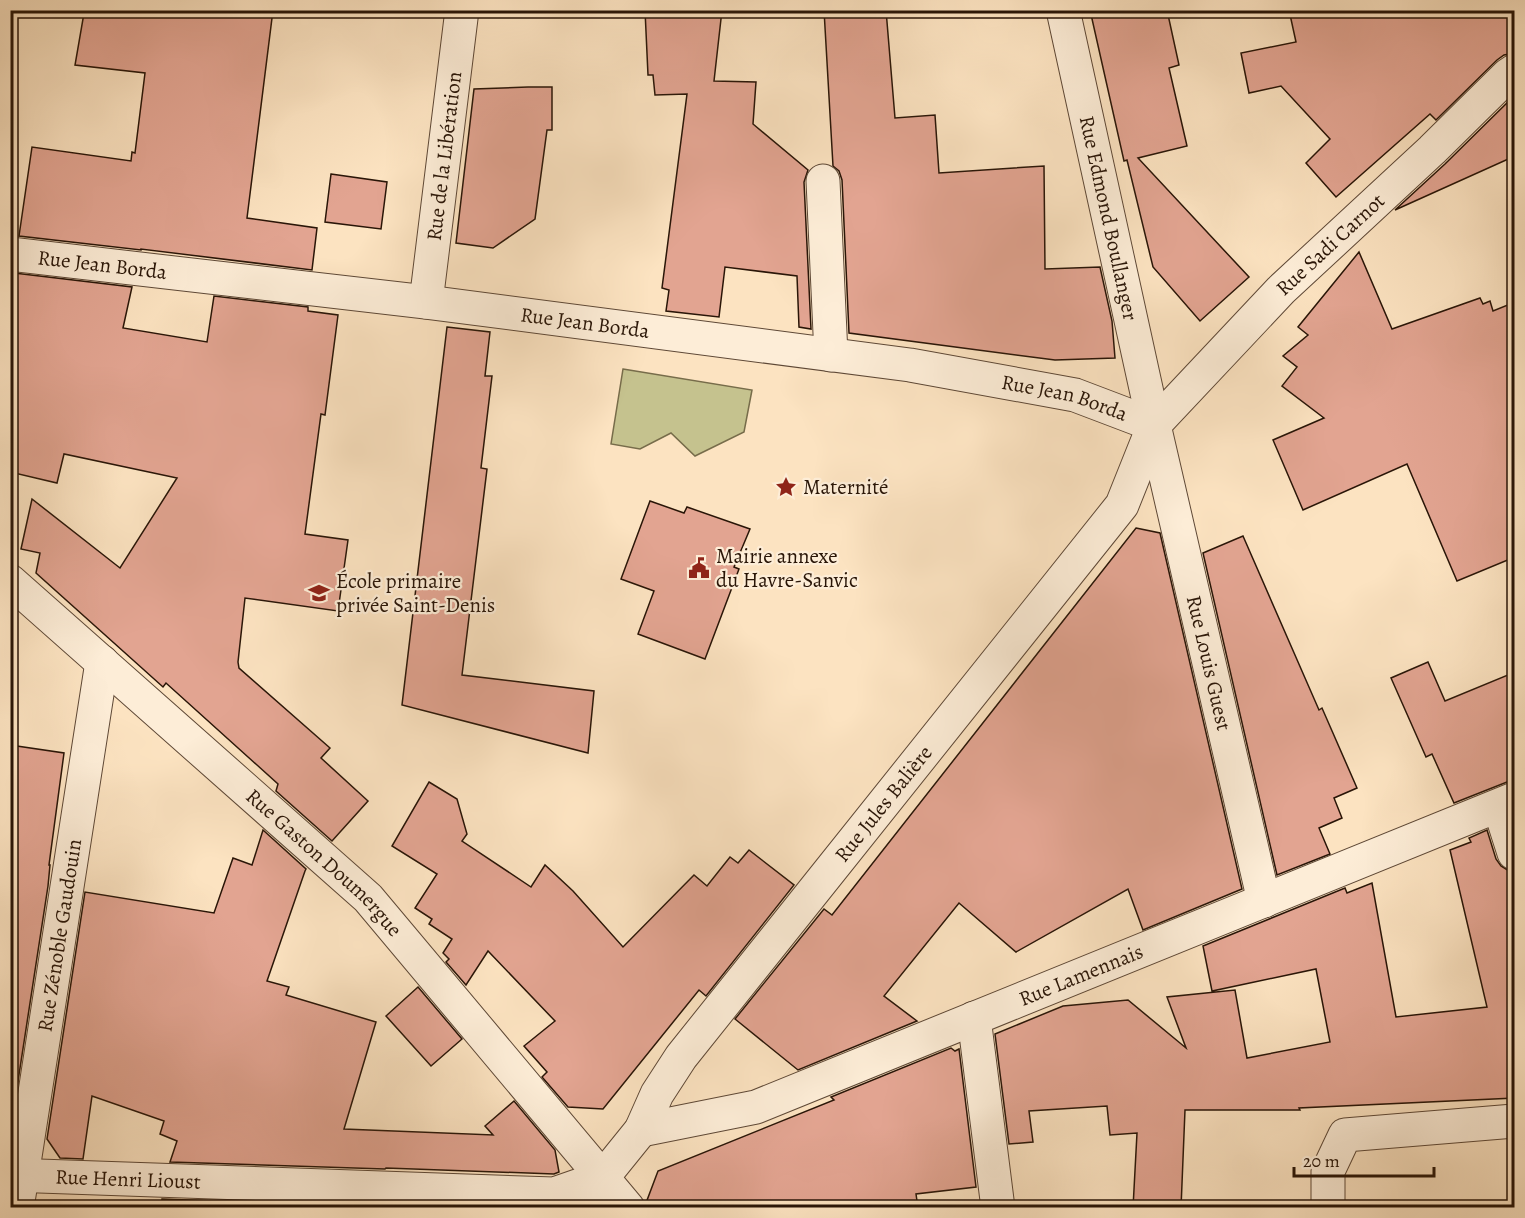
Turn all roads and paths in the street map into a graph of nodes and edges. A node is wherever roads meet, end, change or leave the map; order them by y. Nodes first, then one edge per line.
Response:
1 (462, 10) edge
2 (1063, 10) edge
3 (1515, 71) edge
4 (823, 181) dead end
5 (10, 254) edge
6 (426, 302) junction
7 (831, 355) junction
8 (1154, 425) junction
9 (10, 581) edge
10 (102, 662) junction
11 (1507, 802) edge
12 (1515, 853) edge
13 (1264, 901) junction
14 (974, 1018) junction
15 (1515, 1121) edge
16 (641, 1130) junction
17 (16, 1175) edge
18 (597, 1192) edge
19 (197, 1195) edge
20 (17, 1208) edge
21 (628, 1208) edge
22 (998, 1208) edge
23 (1328, 1208) edge

1 - 6 street, Rue de la Libération
2 - 8 street, Rue Edmond Boullanger
3 - 8 street, Rue Sadi Carnot
4 - 7 street
5 - 6 street, Rue Jean Borda
6 - 7 street, Rue Jean Borda
7 - 8 street, Rue Jean Borda
8 - 13 street, Rue Louis Guest
8 - 16 street, Rue Jules Balière
9 - 10 street, Rue Gaston Doumergue
10 - 17 street, Rue Zénoble Gaudouin
10 - 18 street, Rue Gaston Doumergue
11 - 12 street
11 - 13 street, Rue Lamennais
13 - 14 street, Rue Lamennais
14 - 16 street, Rue Lamennais
14 - 22 street
15 - 23 street
16 - 18 street, Rue Jules Balière
17 - 19 street, Rue Henri Lioust
17 - 20 street, Rue Zénoble Gaudouin
18 - 19 street, Rue Henri Lioust
18 - 21 street, Rue Gaston Doumergue

